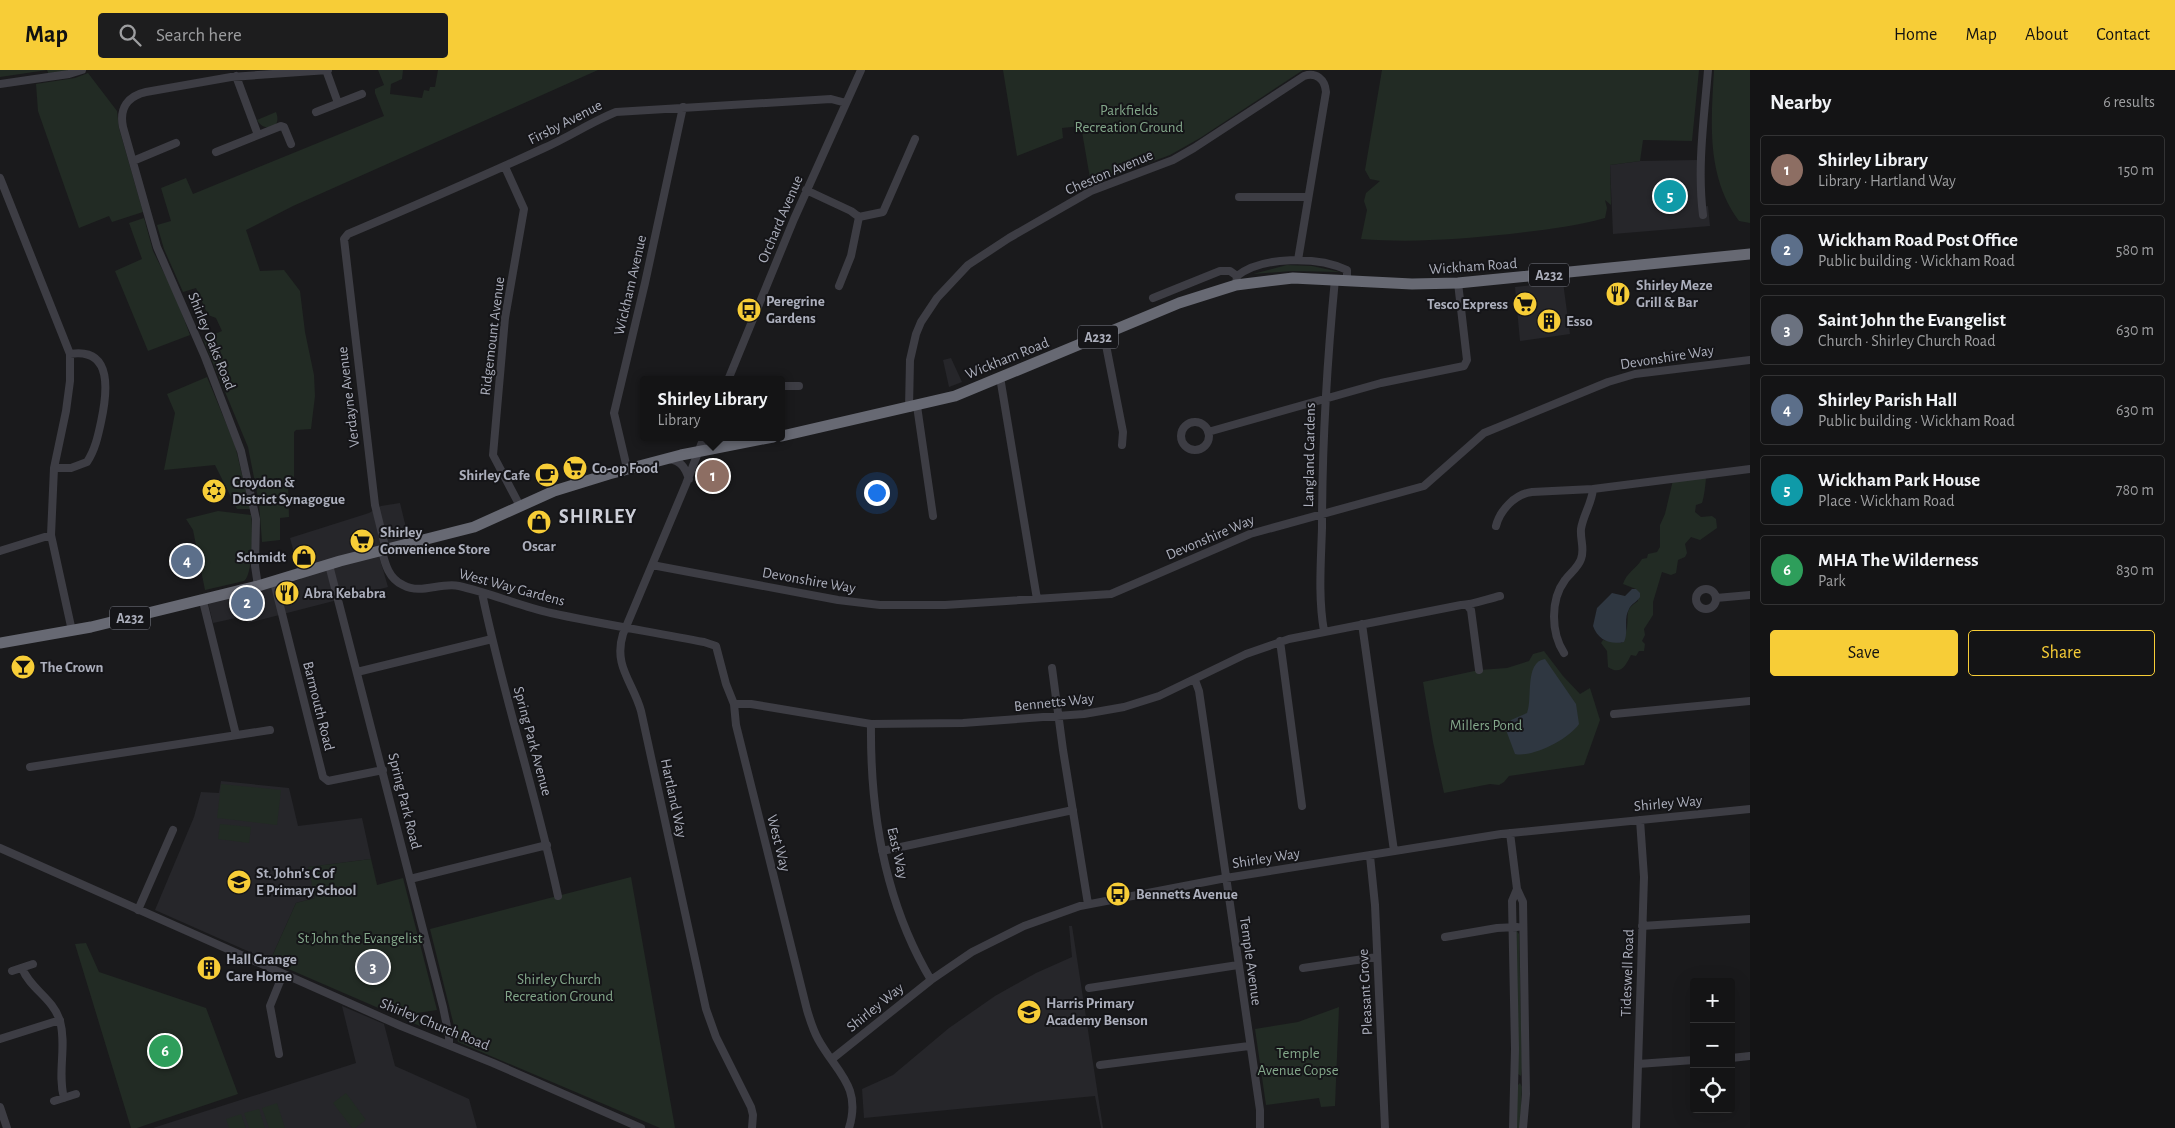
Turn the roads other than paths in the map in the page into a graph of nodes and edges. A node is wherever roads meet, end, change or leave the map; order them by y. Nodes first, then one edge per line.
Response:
1 (82, 70) edge
2 (327, 70) edge
3 (861, 70) edge
4 (1708, 70) edge
5 (291, 71) edge
6 (1307, 72) edge
7 (233, 74) edge
8 (0, 84) edge
9 (362, 94) dead end
10 (338, 103) junction
11 (846, 103) junction
12 (683, 107) junction
13 (316, 112) dead end
14 (258, 135) junction
15 (915, 139) dead end
16 (176, 143) dead end
17 (291, 144) dead end
18 (216, 152) dead end
19 (133, 161) junction
20 (505, 167) junction
21 (0, 178) edge
22 (806, 190) junction
23 (1239, 197) dead end
24 (1308, 197) junction
25 (1703, 215) dead end
26 (859, 217) junction
27 (344, 239) joint
28 (1750, 254) edge
29 (1298, 260) junction
30 (1334, 279) junction
31 (1347, 280) junction
32 (1236, 281) junction
33 (1458, 283) junction
34 (839, 286) dead end
35 (1153, 298) dead end
36 (1104, 335) junction
37 (70, 354) junction
38 (1750, 360) edge
39 (730, 376) edge
40 (1000, 377) junction
41 (785, 386) edge
42 (798, 386) dead end
43 (1324, 400) junction
44 (913, 407) junction
45 (1208, 432) dead end
46 (785, 435) edge
47 (703, 441) edge
48 (715, 441) edge
49 (755, 441) edge
50 (1122, 445) dead end
51 (726, 447) junction
52 (699, 452) junction
53 (667, 459) junction
54 (54, 468) junction
55 (627, 468) junction
56 (1750, 469) edge
57 (689, 479) junction
58 (1593, 489) junction
59 (520, 506) junction
60 (1322, 514) junction
61 (934, 516) dead end
62 (1496, 526) dead end
63 (51, 535) junction
64 (384, 550) junction
65 (0, 551) edge
66 (329, 564) junction
67 (652, 565) junction
68 (274, 582) junction
69 (258, 586) junction
70 (482, 593) junction
71 (1750, 595) edge
72 (1500, 596) dead end
73 (1716, 598) dead end
74 (1038, 599) junction
75 (203, 600) junction
76 (1468, 606) junction
77 (1362, 624) junction
78 (626, 626) junction
79 (72, 631) junction
80 (1324, 631) junction
81 (492, 640) junction
82 (1280, 641) junction
83 (0, 643) edge
84 (1552, 651) dead end
85 (1052, 668) dead end
86 (1479, 670) dead end
87 (356, 672) junction
88 (1196, 680) junction
89 (1750, 701) edge
90 (734, 704) junction
91 (1614, 714) dead end
92 (1058, 717) junction
93 (871, 724) junction
94 (270, 730) dead end
95 (236, 735) junction
96 (30, 768) dead end
97 (383, 770) junction
98 (1302, 806) dead end
99 (1750, 809) edge
100 (1073, 810) junction
101 (1640, 820) junction
102 (173, 830) dead end
103 (1510, 833) junction
104 (547, 845) junction
105 (0, 848) edge
106 (882, 851) junction
107 (1394, 851) junction
108 (1370, 856) junction
109 (1226, 878) junction
110 (410, 880) junction
111 (1517, 889) junction
112 (558, 896) dead end
113 (1088, 904) junction
114 (138, 910) junction
115 (1750, 919) edge
116 (1642, 926) junction
117 (1512, 927) junction
118 (1522, 927) junction
119 (1445, 937) dead end
120 (1377, 958) junction
121 (33, 964) dead end
122 (1238, 965) junction
123 (22, 968) junction
124 (1303, 968) dead end
125 (12, 971) dead end
126 (283, 974) junction
127 (931, 980) junction
128 (1089, 988) dead end
129 (60, 1020) junction
130 (0, 1039) edge
131 (449, 1045) junction
132 (1249, 1046) junction
133 (279, 1054) dead end
134 (1750, 1056) edge
135 (1735, 1058) edge
136 (832, 1059) junction
137 (1690, 1060) edge
138 (1638, 1064) junction
139 (1100, 1065) dead end
140 (1515, 1080) junction
141 (1525, 1080) junction
142 (76, 1094) dead end
143 (64, 1098) junction
144 (54, 1101) dead end
145 (0, 1108) edge
146 (7, 1128) edge
147 (641, 1128) edge
148 (752, 1128) edge
149 (849, 1128) edge
150 (1260, 1128) edge
151 (1385, 1128) edge
152 (1512, 1128) edge
153 (1523, 1128) edge
154 (1636, 1128) edge

1 - 8 street
2 - 5 street
2 - 10 street
3 - 11 street, Orchard Avenue
4 - 25 street
5 - 7 street
6 - 24 street, Cheston Avenue
6 - 44 street, Cheston Avenue
7 - 14 street
7 - 19 street, Shirley Oaks Road
9 - 10 street
10 - 13 street
11 - 12 street, Firsby Avenue
11 - 22 street, Orchard Avenue
12 - 20 street, Firsby Avenue
12 - 55 street, Wickham Avenue
14 - 17 street
14 - 18 street
15 - 26 street
16 - 19 street
19 - 69 street, Shirley Oaks Road
20 - 27 street, Firsby Avenue
20 - 59 street, Ridgemount Avenue
21 - 37 street
22 - 26 street
22 - 39 street, Orchard Avenue
23 - 24 street
24 - 29 street, Cheston Avenue
26 - 34 street
27 - 64 street, Verdayne Avenue
28 - 33 highway, Wickham Road / A232
29 - 31 street, Wickham Road
29 - 32 street, Wickham Road
30 - 31 highway, Wickham Road / A232
30 - 32 highway, Wickham Road / A232
30 - 43 street, Langland Gardens
31 - 33 highway, Wickham Road / A232
32 - 35 street, Wickham Road
32 - 36 highway, Wickham Road / A232
33 - 43 street
36 - 40 highway, Wickham Road / A232
36 - 50 street
37 - 54 street
37 - 54 street
38 - 60 street, Devonshire Way
40 - 44 highway, Wickham Road / A232
40 - 74 street
41 - 42 street
43 - 45 street
43 - 60 street, Langland Gardens
44 - 46 highway, Wickham Road / A232
44 - 61 street, Cheston Avenue
47 - 52 street
48 - 51 street
49 - 51 highway, A232
51 - 52 highway, A232
52 - 53 highway, A232
52 - 57 street, Hartland Way
53 - 55 highway, A232
53 - 57 street
54 - 63 street
55 - 59 highway, A232
56 - 58 street
57 - 67 street, Hartland Way
58 - 62 street
58 - 84 street
59 - 64 highway, A232
60 - 74 street, Devonshire Way
60 - 80 street, Langland Gardens
63 - 65 street
63 - 79 street
64 - 66 highway, A232
64 - 70 street, West Way Gardens
66 - 68 highway, A232
66 - 87 street, Spring Park Road
67 - 74 street, Devonshire Way
67 - 78 street, Hartland Way
68 - 69 highway, A232
68 - 97 street, Barmouth Road
69 - 75 highway, A232
70 - 78 street, West Way Gardens
70 - 81 street, Spring Park Avenue
71 - 73 street
72 - 76 street, Bennetts Way
75 - 79 highway, A232
75 - 95 street
76 - 77 street, Bennetts Way
76 - 86 street
77 - 80 street, Bennetts Way
77 - 107 street
78 - 90 street, West Way
78 - 148 street, Hartland Way
79 - 83 highway, A232
80 - 82 street, Bennetts Way
81 - 87 street
81 - 104 street, Spring Park Avenue
82 - 88 street, Bennetts Way
82 - 98 street
85 - 92 street
87 - 97 street, Spring Park Road
88 - 92 street, Bennetts Way
88 - 109 street, Temple Avenue
89 - 91 street
90 - 93 street, Bennetts Way
90 - 136 street, West Way
92 - 93 street, Bennetts Way
92 - 100 street
93 - 106 street, East Way
94 - 95 street
95 - 96 street
97 - 110 street, Spring Park Road
99 - 101 street, Shirley Way
100 - 106 street
100 - 113 street
101 - 103 street, Shirley Way
101 - 116 street, Tideswell Road
102 - 114 street
103 - 107 street, Shirley Way
103 - 111 street
104 - 110 street
104 - 112 street, Spring Park Avenue
105 - 114 street, Shirley Church Road
106 - 127 street, East Way
107 - 108 street, Shirley Way
108 - 109 street, Shirley Way
108 - 120 street, Pleasant Grove
109 - 113 street, Shirley Way
109 - 122 street, Temple Avenue
110 - 131 street, Spring Park Road
111 - 117 street
111 - 118 street
113 - 127 street, Shirley Way
114 - 126 street, Shirley Church Road
115 - 116 street
116 - 138 street, Tideswell Road
117 - 118 street
117 - 119 street
117 - 140 street
118 - 141 street
120 - 124 street
120 - 151 street, Pleasant Grove
121 - 123 street
122 - 128 street
122 - 132 street, Temple Avenue
123 - 125 street
123 - 129 street
126 - 131 street, Shirley Church Road
126 - 133 street
127 - 136 street, Shirley Way
129 - 130 street
129 - 143 street
131 - 147 street, Shirley Church Road
132 - 139 street
132 - 150 street, Temple Avenue
134 - 135 street
136 - 149 street, West Way
137 - 138 street
138 - 154 street, Tideswell Road
140 - 141 street
140 - 152 street
141 - 153 street
142 - 143 street
143 - 144 street
145 - 146 street

